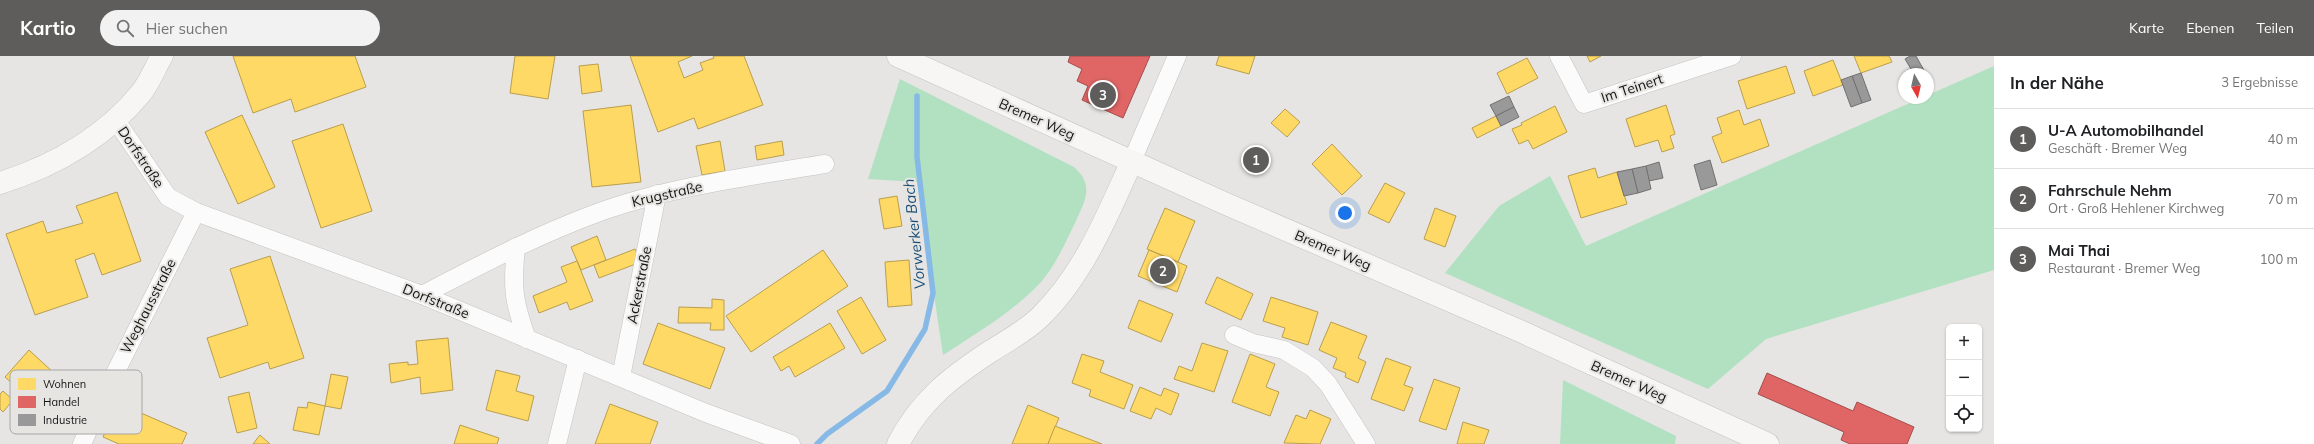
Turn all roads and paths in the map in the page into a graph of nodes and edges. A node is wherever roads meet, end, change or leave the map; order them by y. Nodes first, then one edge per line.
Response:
1 (162, 56) edge
2 (898, 56) edge
3 (1177, 56) edge
4 (1559, 56) edge
5 (1732, 56) edge
6 (115, 119) junction
7 (1132, 162) junction
8 (825, 164) dead end
9 (0, 183) edge
10 (658, 194) junction
11 (196, 212) junction
12 (516, 247) junction
13 (422, 295) junction
14 (1234, 335) dead end
15 (527, 338) junction
16 (578, 359) junction
17 (116, 370) edge
18 (621, 377) junction
19 (86, 434) edge
20 (82, 444) edge
21 (557, 444) edge
22 (790, 444) edge
23 (898, 444) edge
24 (1366, 444) edge
25 (1768, 444) edge

1 - 6 main road
2 - 7 main road, Bremer Weg
3 - 7 street
4 - 5 street, Im Teinert
6 - 9 main road
6 - 11 street, Dorfstraße
7 - 23 main road
7 - 25 main road, Bremer Weg
8 - 10 street, Krugstraße
10 - 12 street, Krugstraße
10 - 18 street, Ackerstraße
11 - 13 street, Dorfstraße
11 - 17 street, Weghausstraße
12 - 13 street, Krugstraße
12 - 15 street
13 - 15 street, Dorfstraße
14 - 24 street
15 - 16 street, Dorfstraße
16 - 18 street, Dorfstraße
16 - 21 street
18 - 22 street, Dorfstraße
19 - 20 street, Weghausstraße

